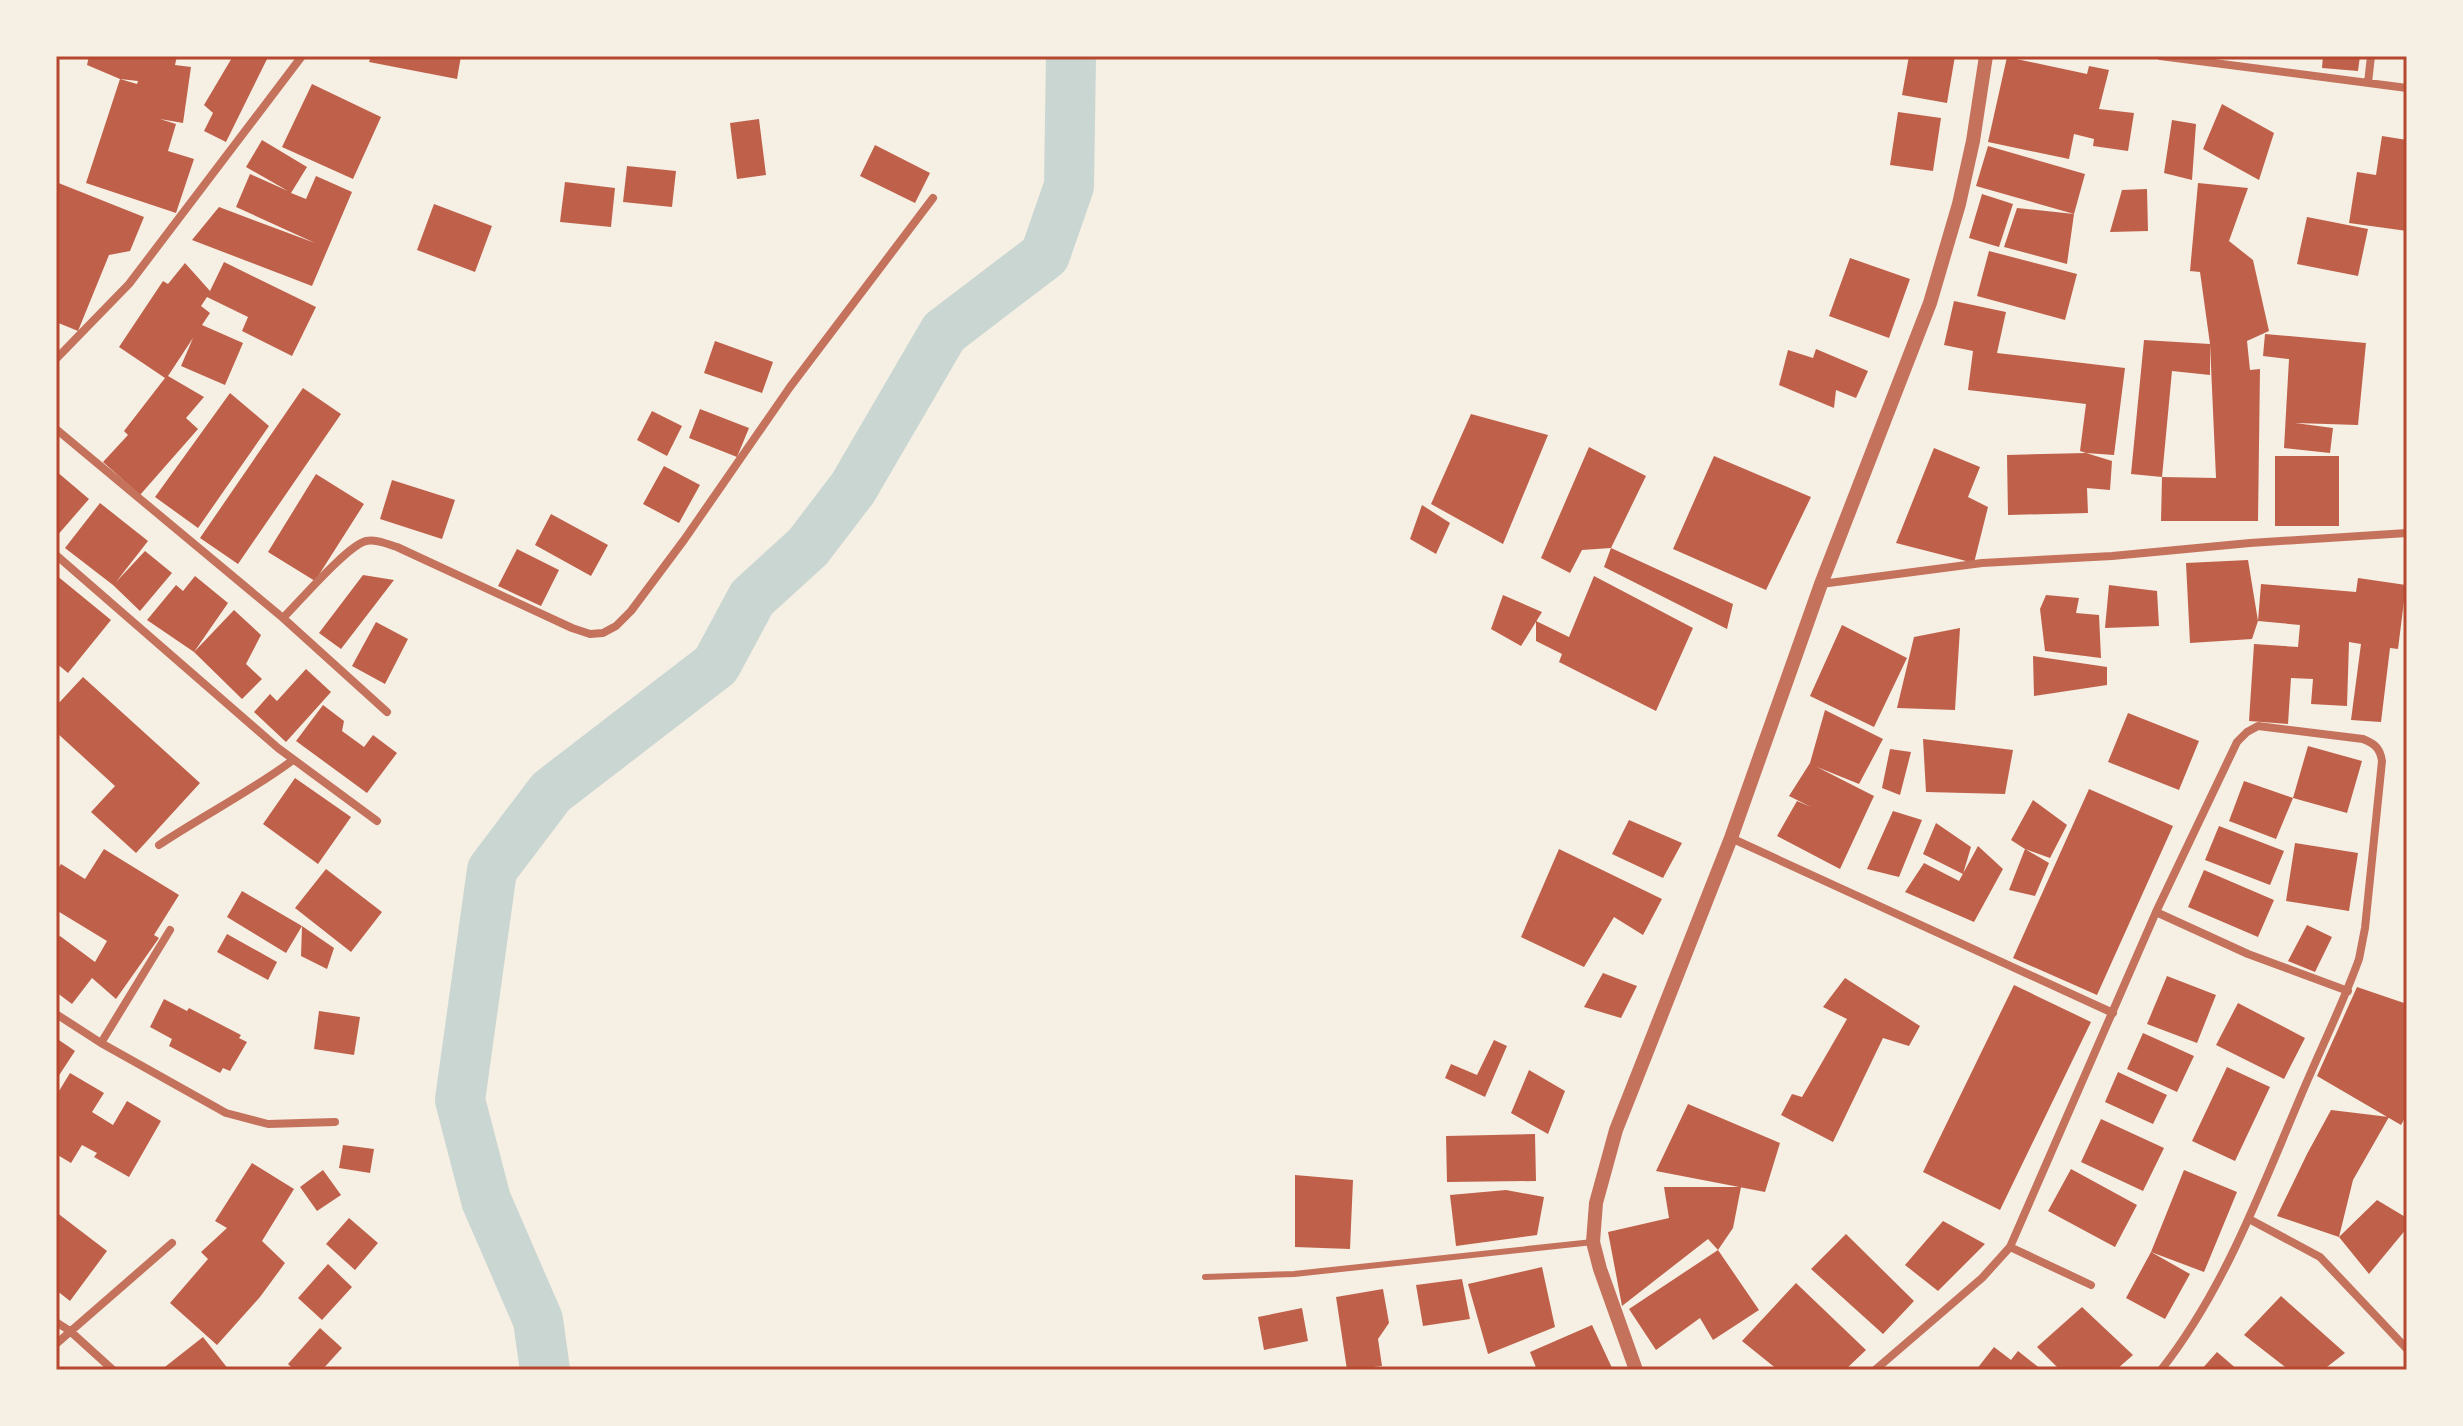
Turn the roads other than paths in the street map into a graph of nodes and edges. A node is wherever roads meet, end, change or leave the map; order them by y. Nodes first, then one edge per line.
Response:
1 (302, 56) edge
2 (1986, 56) edge
3 (2160, 56) edge
4 (2371, 56) edge
5 (2368, 83) junction
6 (2407, 88) edge
7 (933, 198) dead end
8 (56, 359) edge
9 (56, 429) edge
10 (2407, 533) edge
11 (56, 555) edge
12 (1821, 584) junction
13 (283, 618) junction
14 (387, 712) dead end
15 (293, 760) junction
16 (377, 821) dead end
17 (1731, 838) junction
18 (159, 845) dead end
19 (2156, 912) junction
20 (170, 930) dead end
21 (2348, 991) junction
22 (2113, 1013) junction
23 (56, 1014) edge
24 (101, 1043) junction
25 (335, 1122) dead end
26 (2249, 1219) junction
27 (1593, 1242) junction
28 (172, 1243) dead end
29 (2010, 1247) junction
30 (1205, 1277) dead end
31 (2091, 1285) dead end
32 (56, 1322) edge
33 (70, 1331) junction
34 (56, 1344) edge
35 (2407, 1349) edge
36 (113, 1370) edge
37 (1636, 1370) edge
38 (1875, 1370) edge
39 (2161, 1370) edge

1 - 8 street
2 - 12 street
3 - 5 street
4 - 5 street
5 - 6 street
7 - 13 street
9 - 13 street
10 - 12 street
11 - 15 street
12 - 17 street
13 - 14 street
15 - 16 street
15 - 18 street
17 - 22 street
17 - 27 street
19 - 21 street
19 - 21 street
19 - 22 street
20 - 24 street
21 - 26 street
22 - 29 street
23 - 24 street
24 - 25 street
26 - 35 street
26 - 39 street
27 - 30 lane
27 - 37 street
28 - 33 street
29 - 31 street
29 - 38 street
32 - 33 street
33 - 34 street
33 - 36 street

